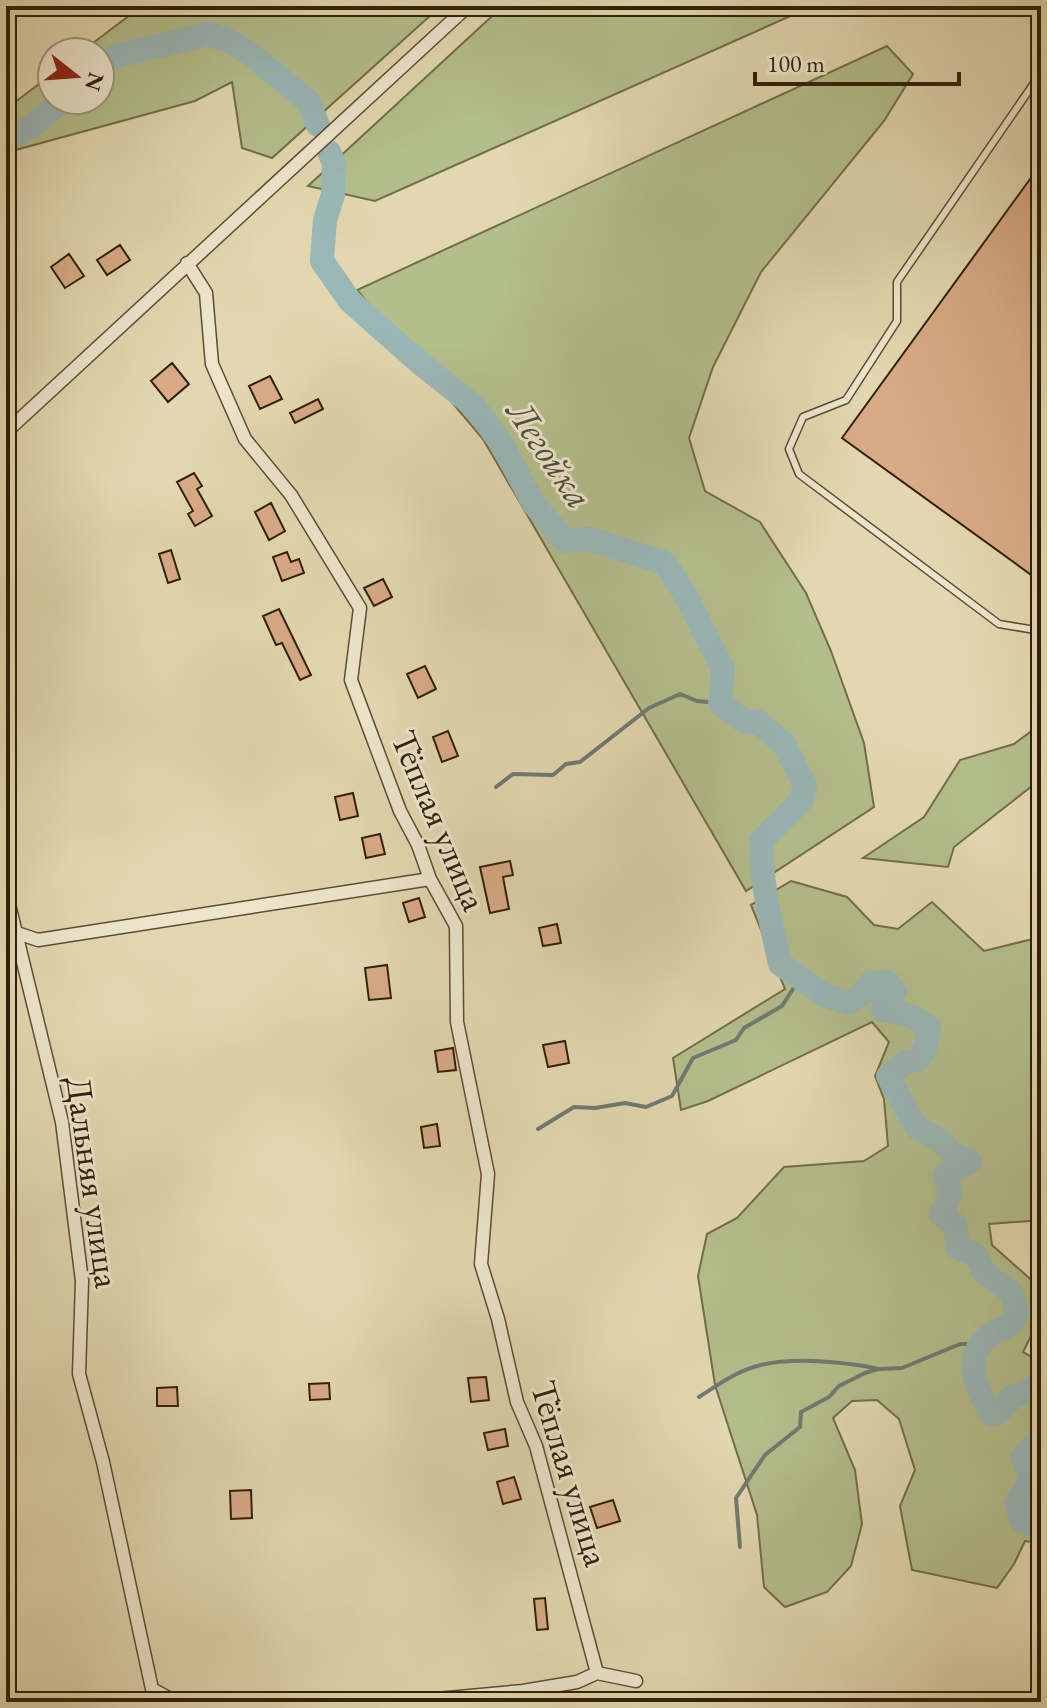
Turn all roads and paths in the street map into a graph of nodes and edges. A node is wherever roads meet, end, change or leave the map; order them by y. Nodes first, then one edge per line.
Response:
1 (468, 6) edge
2 (1041, 73) edge
3 (187, 263) junction
4 (6, 432) edge
5 (1041, 631) edge
6 (430, 879) junction
7 (6, 892) edge
8 (17, 933) junction
9 (597, 1673) junction
10 (636, 1681) dead end
11 (176, 1702) edge
12 (343, 1702) edge

1 - 3 street
2 - 5 lane
3 - 4 street
3 - 6 street, Тёплая улица
6 - 8 street
6 - 9 street, Тёплая улица
7 - 8 street, Дальняя улица
8 - 11 street, Дальняя улица
9 - 10 street
9 - 12 street

